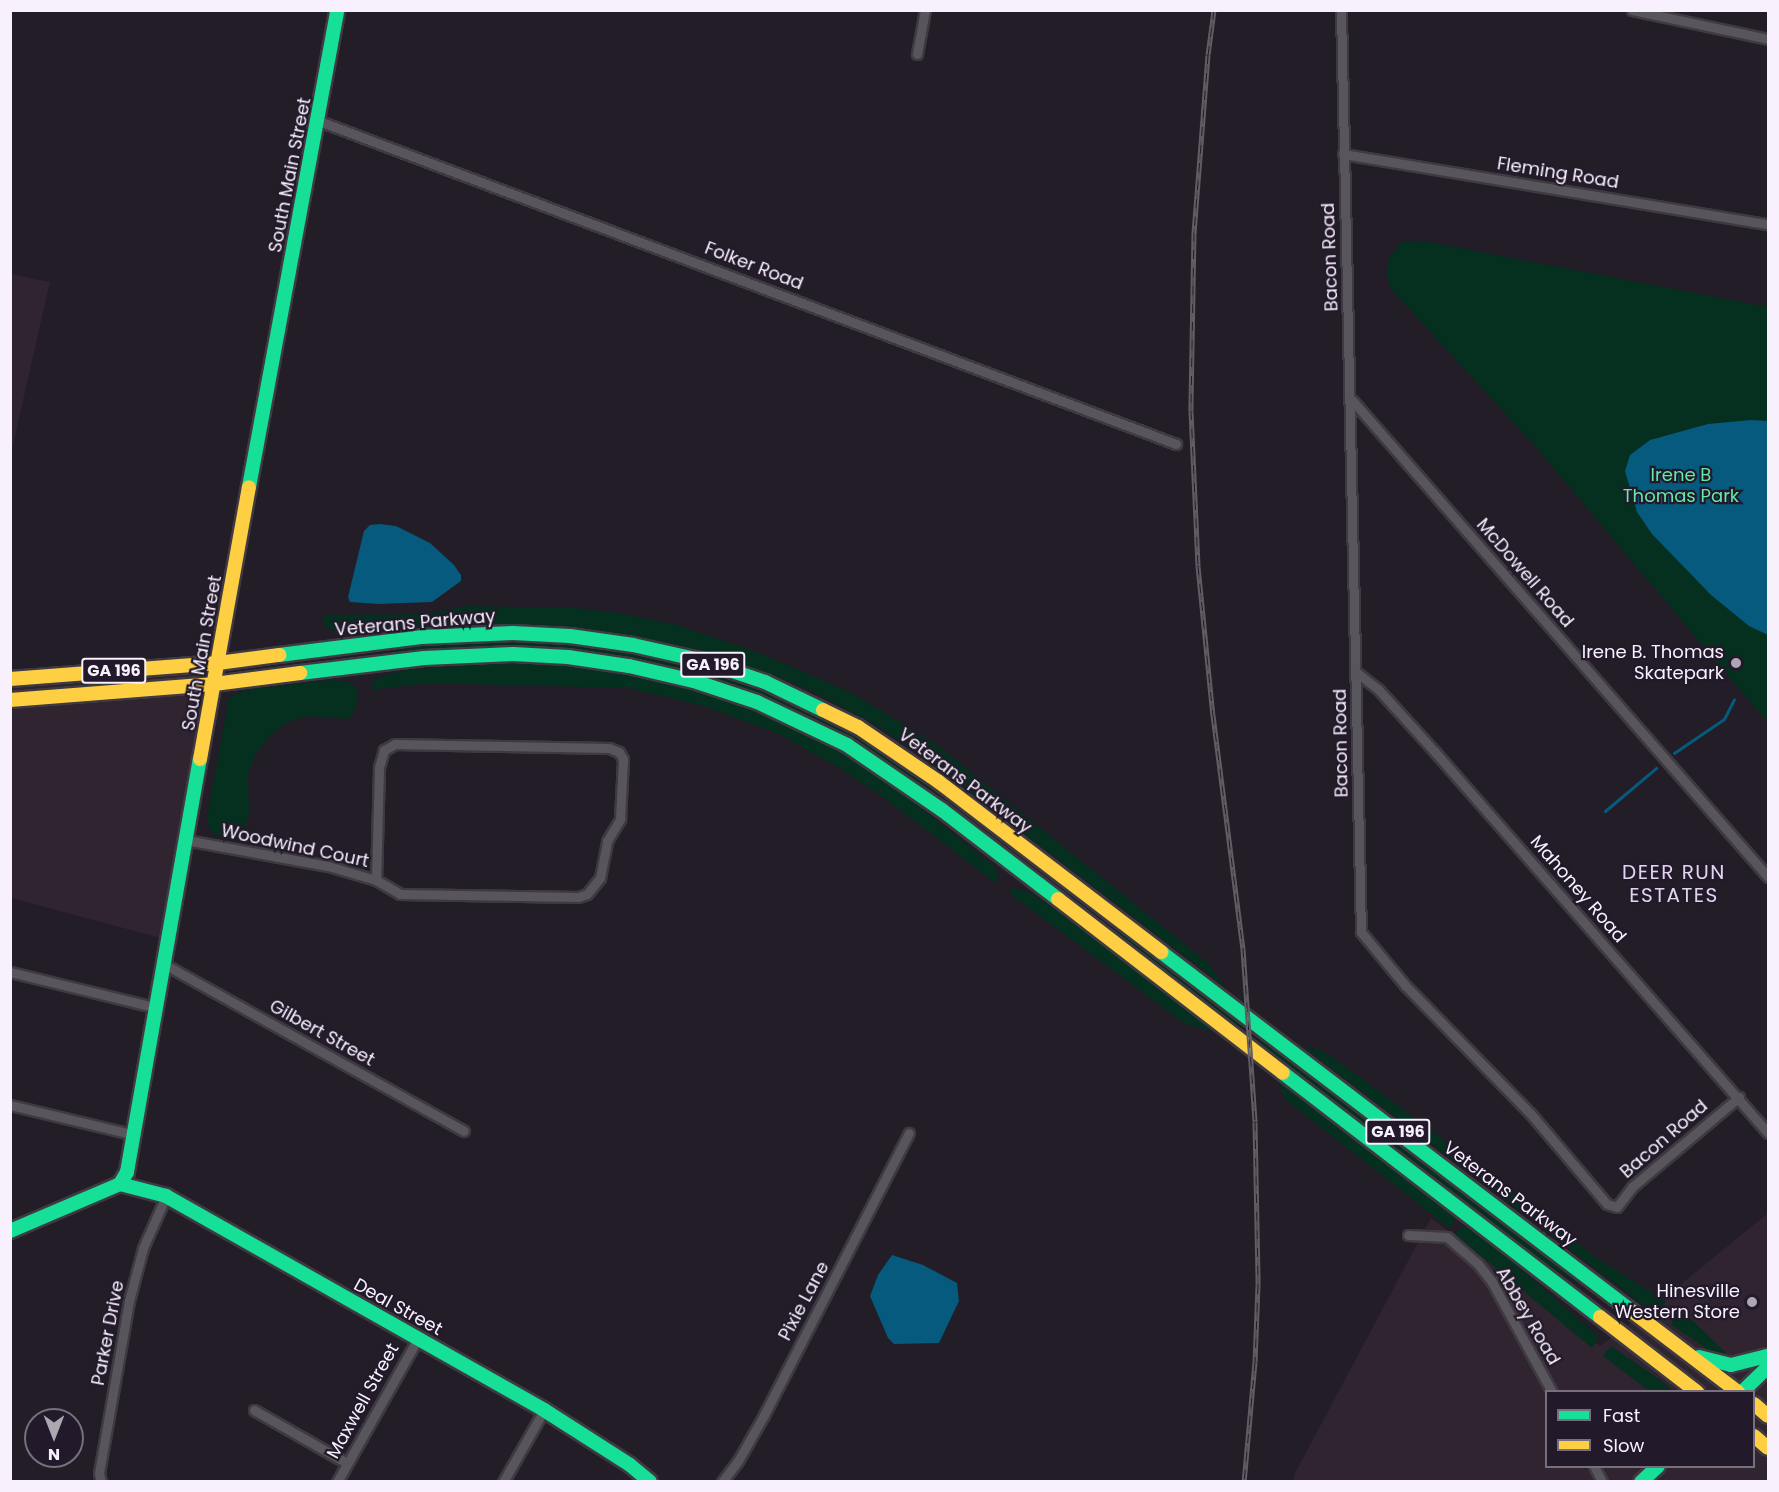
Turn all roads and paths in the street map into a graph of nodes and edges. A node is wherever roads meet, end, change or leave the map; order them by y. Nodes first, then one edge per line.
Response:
1 (337, 10) edge
2 (925, 10) edge
3 (1341, 10) edge
4 (1632, 10) edge
5 (1768, 39) edge
6 (917, 54) dead end
7 (319, 121) junction
8 (1343, 154) junction
9 (1768, 224) edge
10 (1352, 400) junction
11 (1176, 444) dead end
12 (218, 663) junction
13 (1356, 672) junction
14 (10, 679) edge
15 (214, 684) junction
16 (10, 700) edge
17 (186, 840) junction
18 (1768, 877) edge
19 (376, 880) junction
20 (164, 964) junction
21 (10, 972) edge
22 (154, 1007) junction
23 (1739, 1097) junction
24 (10, 1105) edge
25 (464, 1131) dead end
26 (909, 1133) dead end
27 (1768, 1133) edge
28 (135, 1135) junction
29 (120, 1184) junction
30 (166, 1196) junction
31 (10, 1231) edge
32 (1408, 1235) dead end
33 (418, 1338) junction
34 (1690, 1354) junction
35 (1768, 1356) edge
36 (1768, 1367) edge
37 (1667, 1369) junction
38 (1551, 1390) edge
39 (1676, 1390) edge
40 (1694, 1390) edge
41 (1737, 1390) edge
42 (1742, 1390) edge
43 (1755, 1405) edge
44 (254, 1410) dead end
45 (543, 1410) junction
46 (1768, 1416) edge
47 (1755, 1437) edge
48 (1768, 1448) edge
49 (347, 1463) junction
50 (1594, 1468) edge
51 (1657, 1468) edge
52 (101, 1482) edge
53 (337, 1482) edge
54 (503, 1482) edge
55 (650, 1482) edge
56 (722, 1482) edge
57 (1602, 1482) edge
58 (1641, 1482) edge

1 - 7 main road, South Main Street
2 - 6 street
3 - 8 street, Bacon Road
4 - 5 street
7 - 11 street, Folker Road
7 - 12 main road, South Main Street
8 - 9 street, Fleming Road
8 - 10 street, Bacon Road
10 - 13 street, Bacon Road
10 - 18 street, McDowell Road
12 - 14 main road, Veterans Parkway / GA 196
12 - 15 main road, South Main Street
12 - 34 main road, Veterans Parkway / GA 196
13 - 23 street, Mahoney Road
13 - 23 street, Bacon Road
15 - 16 main road, Veterans Parkway / GA 196
15 - 17 main road, South Main Street
15 - 37 main road, Veterans Parkway / GA 196
17 - 19 street, Woodwind Court
17 - 20 main road, South Main Street
19 - 19 street, Woodwind Court
20 - 22 main road, South Main Street
20 - 25 street, Gilbert Street
21 - 22 street
22 - 28 main road, South Main Street
23 - 27 street, Mahoney Road
24 - 28 street
26 - 56 street, Pixie Lane
28 - 29 main road, South Main Street
29 - 30 main road, Deal Street
29 - 31 main road
30 - 33 main road, Deal Street
30 - 52 street, Parker Drive
32 - 38 street, Abbey Road
33 - 45 main road, Deal Street
33 - 49 street, Maxwell Street
34 - 35 main road, GA 196
34 - 41 main road, Veterans Parkway
36 - 42 main road
37 - 39 main road
37 - 40 main road, Veterans Parkway / GA 196
43 - 46 main road
44 - 49 street
45 - 54 street
45 - 55 main road, Deal Street
47 - 48 main road
49 - 53 street, Maxwell Street
50 - 57 street
51 - 58 main road

